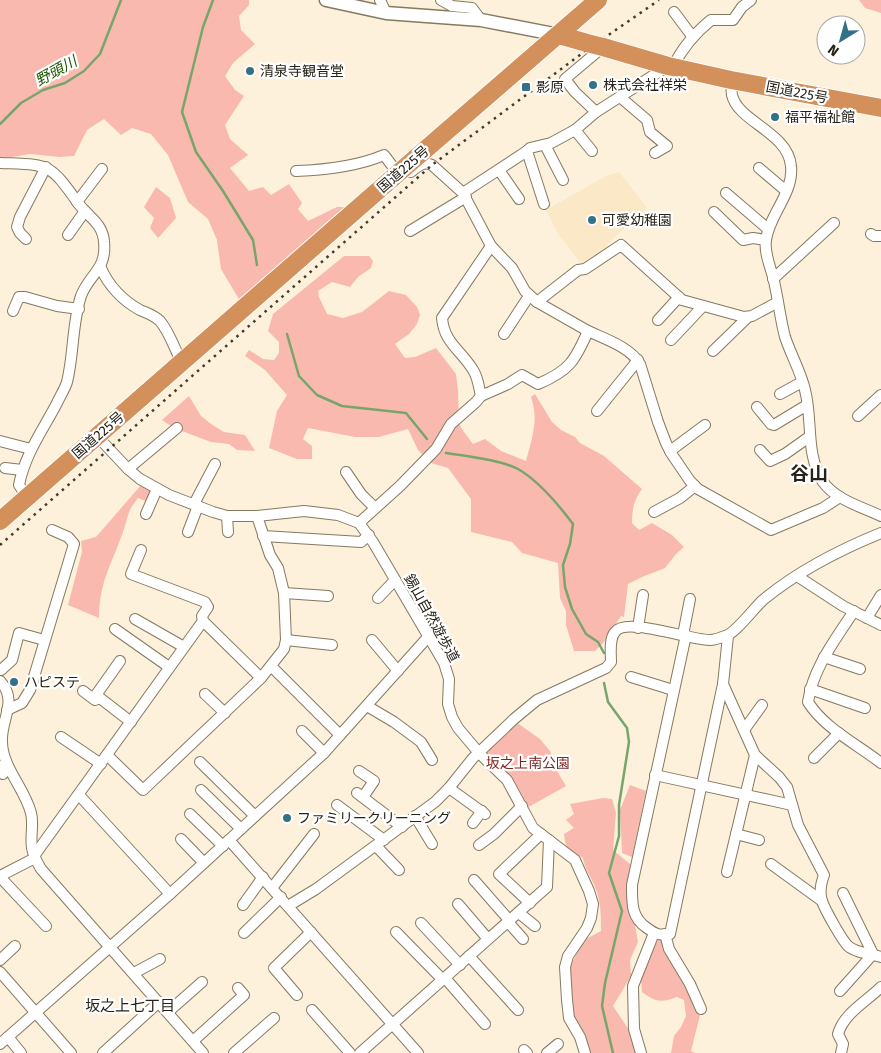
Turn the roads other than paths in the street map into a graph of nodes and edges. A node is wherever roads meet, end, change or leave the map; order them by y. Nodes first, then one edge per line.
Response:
1 (326, 0) edge
2 (380, 0) edge
3 (441, 0) edge
4 (598, 0) edge
5 (751, 0) edge
6 (674, 12) dead end
7 (386, 13) junction
8 (480, 20) junction
9 (559, 35) junction
10 (692, 36) junction
11 (595, 45) junction
12 (670, 67) junction
13 (731, 80) junction
14 (620, 98) junction
15 (881, 108) edge
16 (596, 112) junction
17 (575, 130) junction
18 (544, 144) junction
19 (527, 150) junction
20 (592, 151) dead end
21 (655, 153) dead end
22 (0, 164) edge
23 (46, 167) junction
24 (759, 168) dead end
25 (102, 169) dead end
26 (499, 170) junction
27 (296, 171) dead end
28 (397, 174) junction
29 (563, 180) dead end
30 (786, 191) junction
31 (726, 193) dead end
32 (465, 195) junction
33 (519, 199) dead end
34 (77, 202) junction
35 (544, 204) dead end
36 (85, 211) junction
37 (714, 212) dead end
38 (834, 222) dead end
39 (410, 231) dead end
40 (68, 235) dead end
41 (767, 235) junction
42 (26, 239) dead end
43 (491, 246) junction
44 (100, 268) junction
45 (773, 279) junction
46 (679, 297) junction
47 (533, 299) junction
48 (778, 302) junction
49 (703, 306) junction
50 (79, 309) junction
51 (13, 310) dead end
52 (748, 317) junction
53 (658, 320) dead end
54 (588, 331) junction
55 (504, 334) dead end
56 (671, 340) dead end
57 (713, 351) dead end
58 (638, 360) junction
59 (182, 362) junction
60 (802, 382) junction
61 (780, 394) dead end
62 (881, 395) edge
63 (481, 396) junction
64 (807, 405) junction
65 (757, 407) dead end
66 (597, 412) dead end
67 (858, 416) dead end
68 (705, 425) dead end
69 (177, 428) dead end
70 (97, 436) junction
71 (809, 437) junction
72 (0, 441) edge
73 (31, 449) junction
74 (760, 450) dead end
75 (670, 451) junction
76 (216, 464) dead end
77 (5, 468) dead end
78 (128, 469) junction
79 (22, 470) junction
80 (346, 472) dead end
81 (696, 486) junction
82 (158, 489) junction
83 (27, 497) junction
84 (840, 498) junction
85 (196, 505) junction
86 (375, 508) junction
87 (654, 512) dead end
88 (146, 514) dead end
89 (227, 516) junction
90 (257, 516) junction
91 (881, 516) edge
92 (0, 521) edge
93 (360, 523) junction
94 (52, 530) dead end
95 (188, 532) dead end
96 (228, 532) dead end
97 (881, 532) edge
98 (369, 535) junction
99 (263, 536) junction
100 (141, 550) dead end
101 (797, 576) junction
102 (395, 580) junction
103 (284, 593) junction
104 (643, 595) dead end
105 (881, 595) edge
106 (328, 596) dead end
107 (378, 598) dead end
108 (690, 599) dead end
109 (854, 611) junction
110 (866, 618) junction
111 (135, 619) dead end
112 (202, 621) junction
113 (881, 625) edge
114 (638, 628) junction
115 (115, 630) dead end
116 (684, 635) junction
117 (728, 636) junction
118 (286, 637) junction
119 (428, 637) junction
120 (44, 640) junction
121 (372, 640) dead end
122 (332, 641) dead end
123 (184, 647) junction
124 (824, 656) junction
125 (120, 661) dead end
126 (271, 666) junction
127 (169, 667) junction
128 (860, 669) dead end
129 (398, 671) junction
130 (1, 676) edge
131 (631, 677) dead end
132 (261, 678) junction
133 (723, 684) junction
134 (810, 689) junction
135 (673, 690) junction
136 (83, 691) dead end
137 (205, 694) dead end
138 (100, 698) junction
139 (762, 705) dead end
140 (367, 706) junction
141 (865, 708) dead end
142 (7, 710) junction
143 (225, 713) junction
144 (131, 722) junction
145 (302, 730) dead end
146 (744, 730) junction
147 (839, 733) junction
148 (340, 735) junction
149 (61, 737) dead end
150 (1, 740) edge
151 (324, 753) junction
152 (479, 753) junction
153 (755, 755) junction
154 (426, 757) dead end
155 (814, 758) dead end
156 (104, 760) junction
157 (200, 762) dead end
158 (881, 763) edge
159 (359, 771) dead end
160 (656, 775) junction
161 (700, 784) junction
162 (449, 788) junction
163 (201, 790) dead end
164 (745, 794) junction
165 (78, 795) junction
166 (337, 805) dead end
167 (792, 805) junction
168 (522, 806) junction
169 (190, 814) dead end
170 (255, 816) junction
171 (415, 816) junction
172 (473, 823) dead end
173 (402, 827) junction
174 (241, 829) junction
175 (314, 834) dead end
176 (736, 834) junction
177 (545, 837) junction
178 (181, 839) dead end
179 (759, 840) dead end
180 (226, 843) junction
181 (380, 843) junction
182 (432, 844) dead end
183 (479, 845) dead end
184 (35, 857) junction
185 (204, 863) junction
186 (771, 864) dead end
187 (399, 870) dead end
188 (727, 872) dead end
189 (0, 877) edge
190 (263, 877) junction
191 (474, 880) dead end
192 (272, 888) junction
193 (843, 893) dead end
194 (170, 894) junction
195 (280, 897) junction
196 (822, 901) junction
197 (530, 903) junction
198 (458, 904) dead end
199 (243, 905) dead end
200 (288, 906) junction
201 (518, 913) junction
202 (508, 922) junction
203 (421, 924) dead end
204 (46, 926) dead end
205 (535, 926) dead end
206 (311, 932) junction
207 (396, 932) dead end
208 (244, 933) dead end
209 (654, 933) junction
210 (665, 934) junction
211 (523, 939) dead end
212 (488, 940) junction
213 (15, 946) dead end
214 (111, 946) junction
215 (469, 956) junction
216 (877, 956) edge
217 (160, 959) dead end
218 (0, 960) edge
219 (460, 965) junction
220 (0, 972) edge
221 (134, 973) junction
222 (444, 979) junction
223 (202, 982) dead end
224 (841, 985) dead end
225 (881, 987) edge
226 (244, 995) dead end
227 (297, 995) dead end
228 (159, 1002) junction
229 (701, 1009) dead end
230 (312, 1010) dead end
231 (518, 1010) dead end
232 (168, 1012) junction
233 (36, 1013) junction
234 (271, 1024) dead end
235 (392, 1024) junction
236 (485, 1024) dead end
237 (4, 1040) edge
238 (193, 1041) junction
239 (558, 1044) dead end
240 (21, 1053) edge
241 (71, 1053) edge
242 (103, 1053) edge
243 (203, 1053) edge
244 (234, 1053) edge
245 (350, 1053) edge
246 (360, 1053) edge
247 (418, 1053) edge
248 (547, 1053) edge
249 (585, 1053) edge
250 (641, 1053) edge
251 (841, 1053) edge

1 - 7 street
2 - 7 street
3 - 8 street
4 - 9 highway
5 - 10 street
6 - 10 street
7 - 8 street
8 - 9 street
9 - 11 highway, 国道225号
9 - 28 highway, 国道225号
10 - 12 street
11 - 12 highway, 国道225号
11 - 16 street
12 - 13 highway, 国道225号
12 - 14 street
13 - 15 highway, 国道225号
13 - 30 street
14 - 16 street
14 - 21 street
16 - 17 street
17 - 18 street
17 - 20 street
18 - 19 street
18 - 29 street
19 - 26 street
19 - 35 street
22 - 23 street
23 - 34 street
23 - 42 street
24 - 30 street
25 - 34 street
26 - 32 street
26 - 33 street
27 - 28 street
28 - 32 street
28 - 59 highway, 国道225号
30 - 41 street
31 - 41 street
32 - 39 street
32 - 43 street
34 - 36 street
36 - 40 street
36 - 44 street
37 - 41 street
38 - 45 street
41 - 45 street
43 - 47 street
43 - 63 street
44 - 50 street
44 - 59 street
45 - 48 street
46 - 47 street
46 - 49 street
46 - 53 street
47 - 54 street
47 - 55 street
48 - 52 street
48 - 60 street
49 - 52 street
49 - 56 street
50 - 51 street
50 - 73 street
52 - 57 street
54 - 58 street
54 - 63 street
58 - 66 street
58 - 75 street
59 - 70 highway, 国道225号
60 - 61 street
60 - 64 street
62 - 67 street
63 - 86 street
64 - 65 street
64 - 71 street
68 - 75 street
69 - 78 street
70 - 78 street
70 - 83 highway, 国道225号
71 - 74 street
71 - 84 street
72 - 73 street
73 - 79 street
75 - 81 street
76 - 85 street
77 - 79 street
78 - 82 street
79 - 83 street
80 - 86 street
81 - 84 street
81 - 87 street
82 - 85 street
82 - 88 street
83 - 92 highway, 国道225号
84 - 91 street
85 - 89 street
85 - 95 street
86 - 93 street
89 - 90 street
89 - 96 street
90 - 93 street
90 - 99 street
93 - 98 street, 錫山自然遊歩道
94 - 120 street
97 - 101 street
98 - 99 street
98 - 102 street, 錫山自然遊歩道
99 - 103 street
100 - 112 street
101 - 109 street
101 - 117 street
102 - 107 street
102 - 119 street, 錫山自然遊歩道
103 - 106 street
103 - 118 street
104 - 114 street
105 - 110 street
108 - 116 street
109 - 110 street
109 - 124 street
110 - 113 street
111 - 123 street
112 - 123 street
112 - 132 street
114 - 116 street
114 - 152 street
115 - 127 street
116 - 117 street
116 - 135 street
117 - 133 street
118 - 122 street
118 - 126 street
119 - 129 street
119 - 152 street, 錫山自然遊歩道
120 - 130 street
120 - 142 street
121 - 129 street
123 - 127 street
124 - 128 street
124 - 134 street
125 - 138 street
126 - 132 street
126 - 148 street
127 - 144 street
129 - 140 street
130 - 142 street
131 - 135 street
132 - 143 street
133 - 146 street
133 - 161 street
134 - 141 street
134 - 147 street
135 - 160 street
136 - 138 street
137 - 143 street
138 - 144 street
139 - 146 street
140 - 148 street
140 - 154 street
142 - 150 street
143 - 156 street
144 - 156 street
145 - 151 street
146 - 153 street
147 - 155 street
147 - 158 street
148 - 151 street
149 - 156 street
150 - 184 street
151 - 170 street
152 - 162 street
152 - 168 street, 錫山自然遊歩道
153 - 164 street
153 - 167 street
156 - 165 street
157 - 170 street
159 - 173 street
160 - 161 street
160 - 209 street
161 - 164 street
161 - 210 street
162 - 171 street
162 - 172 street
163 - 174 street
164 - 167 street
164 - 176 street
165 - 184 street
165 - 194 street
166 - 181 street
167 - 196 street
168 - 177 street, 錫山自然遊歩道
168 - 183 street
169 - 180 street
170 - 174 street
171 - 173 street
171 - 182 street
173 - 181 street
174 - 180 street
175 - 192 street
176 - 179 street
176 - 188 street
177 - 197 street
177 - 197 street
177 - 249 street, 錫山自然遊歩道
178 - 185 street
180 - 185 street
180 - 190 street
181 - 187 street
181 - 200 street
184 - 189 street
184 - 214 street
185 - 194 street
186 - 196 street
189 - 204 street
190 - 192 street
190 - 199 street
191 - 202 street
192 - 195 street
193 - 216 street
194 - 214 street
195 - 200 street
195 - 208 street
196 - 216 street
197 - 201 street
198 - 212 street
200 - 206 street
201 - 202 street
201 - 205 street
202 - 211 street
202 - 212 street
203 - 219 street
206 - 227 street
206 - 235 street
207 - 222 street
209 - 210 street
209 - 250 street
210 - 229 street
212 - 215 street
213 - 218 street
214 - 221 street
214 - 233 street
215 - 219 street
215 - 231 street
216 - 224 street
217 - 221 street
219 - 222 street
220 - 233 street
221 - 228 street
222 - 235 street
222 - 236 street
223 - 232 street
225 - 251 street
226 - 238 street
228 - 232 street
228 - 242 street
230 - 245 street
232 - 238 street
233 - 237 street
233 - 241 street
234 - 244 street
235 - 246 street
235 - 247 street
237 - 240 street
238 - 243 street
239 - 248 street

